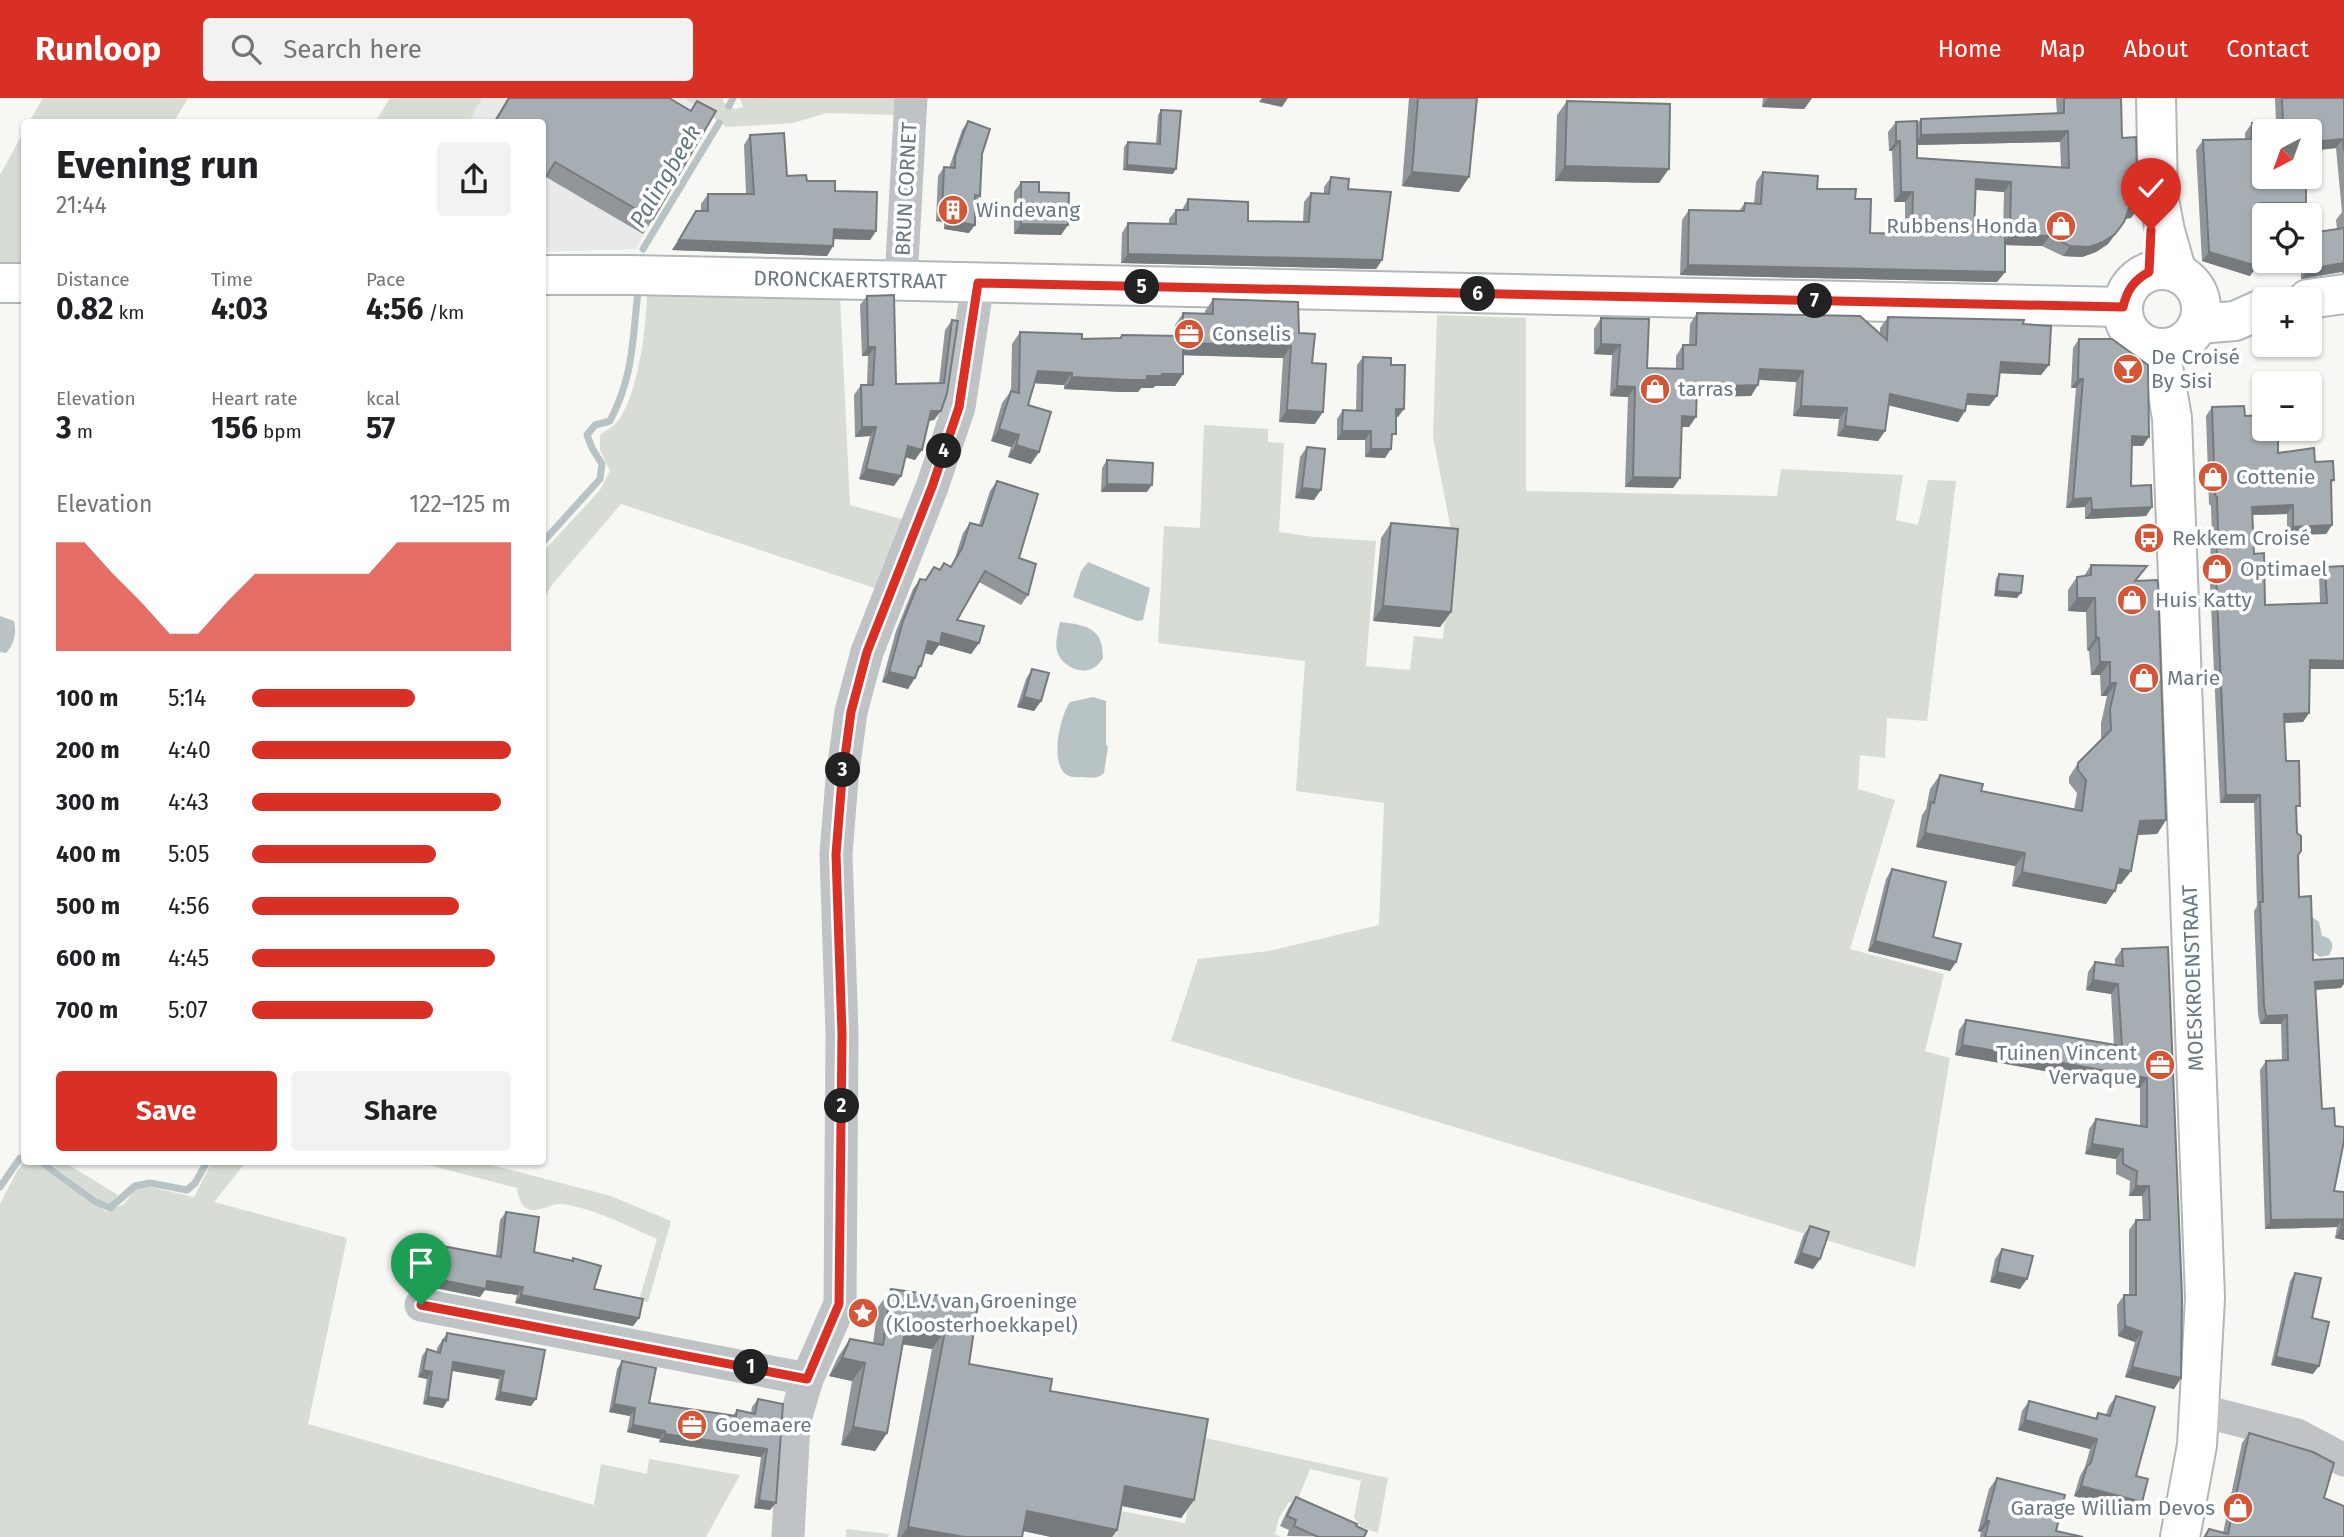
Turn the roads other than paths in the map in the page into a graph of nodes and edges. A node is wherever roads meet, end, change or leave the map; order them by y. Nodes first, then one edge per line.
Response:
1 (911, 98) edge
2 (2156, 98) edge
3 (546, 275) edge
4 (901, 281) junction
5 (0, 283) edge
6 (21, 283) edge
7 (978, 283) junction
8 (2344, 294) edge
9 (2322, 297) edge
10 (2123, 307) junction
11 (2252, 307) edge
12 (2177, 310) junction
13 (421, 1305) dead end
14 (807, 1379) junction
15 (2199, 1410) junction
16 (2343, 1457) edge
17 (788, 1537) edge
18 (2180, 1537) edge

1 - 4 street, BRUN CORNET
2 - 12 main road, MOESKROENSTRAAT
3 - 4 main road, DRONCKAERTSTRAAT
4 - 7 main road, DRONCKAERTSTRAAT
5 - 6 main road
7 - 10 main road, DRONCKAERTSTRAAT
7 - 14 street
8 - 9 main road
10 - 12 main road
10 - 12 main road
11 - 12 main road
12 - 15 main road, MOESKROENSTRAAT
13 - 14 street
14 - 17 street
15 - 16 street
15 - 18 main road, MOESKROENSTRAAT

